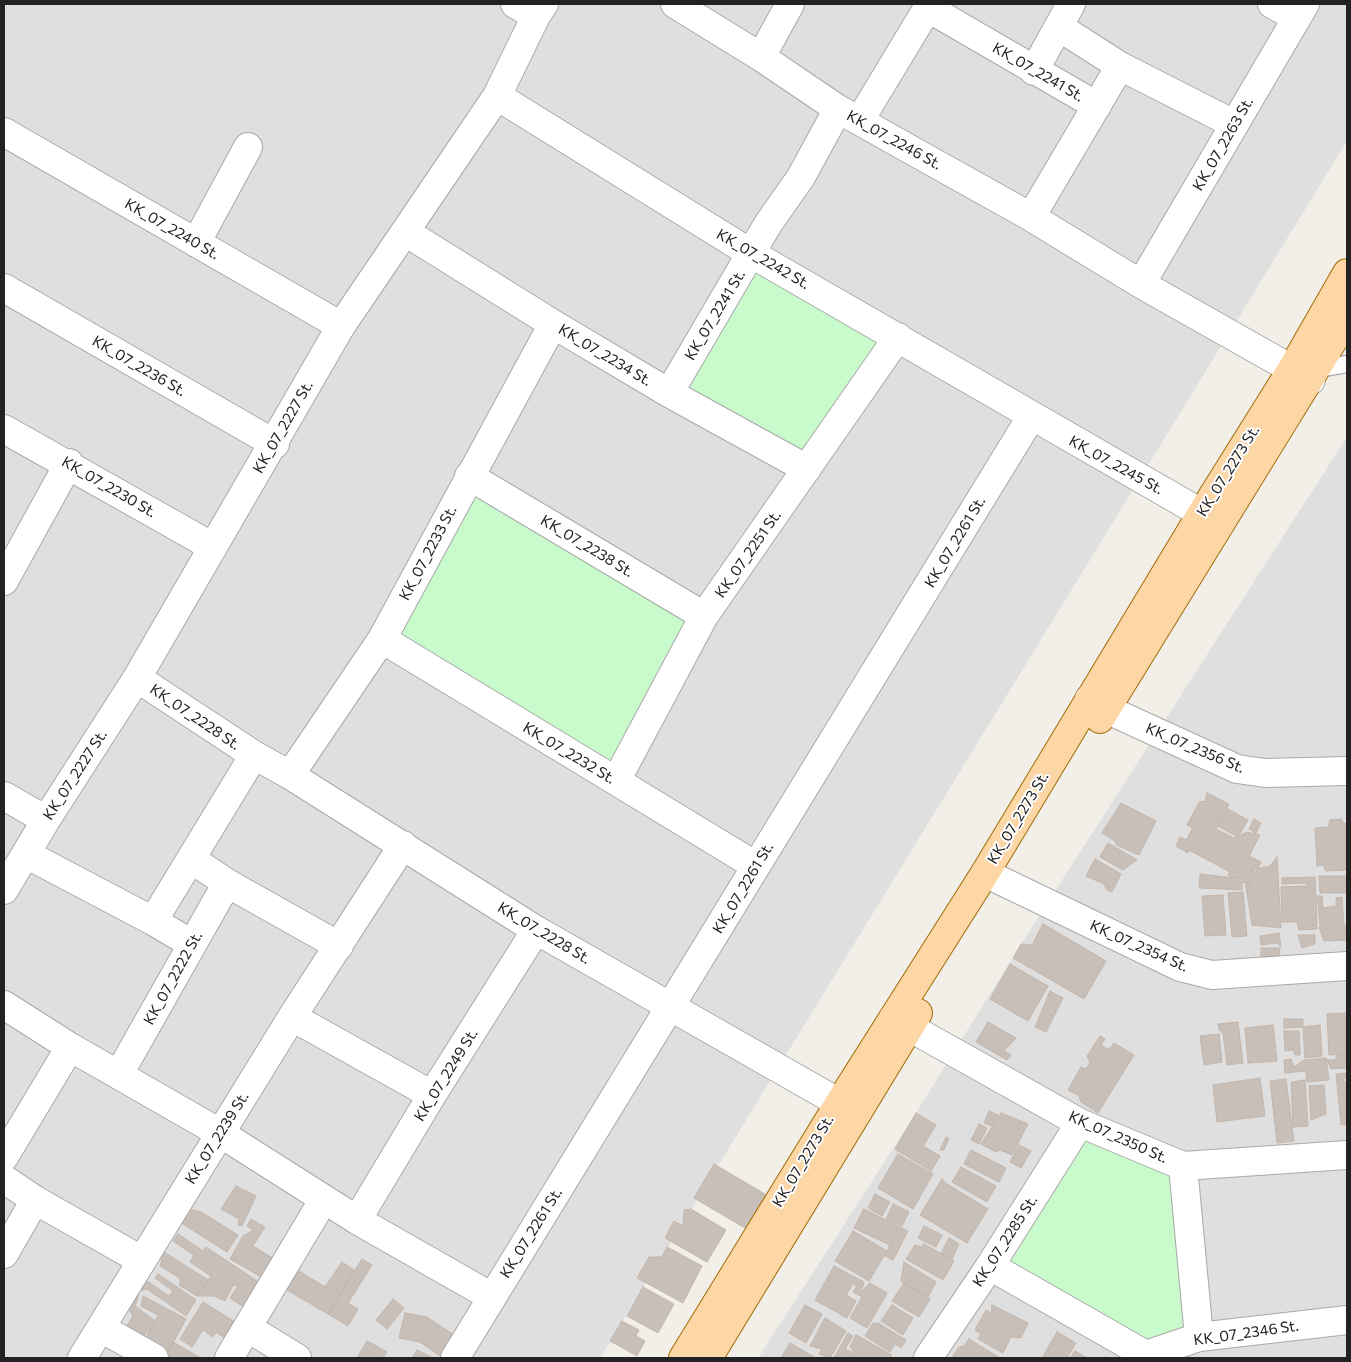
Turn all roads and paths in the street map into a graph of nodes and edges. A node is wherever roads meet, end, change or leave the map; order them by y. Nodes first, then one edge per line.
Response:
1 (675, 4) edge
2 (790, 4) edge
3 (1272, 4) edge
4 (929, 6) edge
5 (532, 8) edge
6 (1301, 11) edge
7 (1065, 15) edge
8 (761, 57) junction
9 (1120, 66) junction
10 (1034, 71) junction
11 (497, 96) junction
12 (1097, 106) junction
13 (849, 114) junction
14 (1234, 124) junction
15 (4, 132) edge
16 (248, 147) dead end
17 (1031, 217) junction
18 (407, 233) junction
19 (196, 243) junction
20 (752, 254) junction
21 (1347, 273) edge
22 (1141, 284) junction
23 (4, 288) edge
24 (1347, 318) edge
25 (553, 324) junction
26 (341, 326) junction
27 (898, 337) junction
28 (1347, 364) edge
29 (1307, 372) junction
30 (669, 393) junction
31 (1031, 417) junction
32 (4, 428) edge
33 (275, 444) junction
34 (69, 464) junction
35 (807, 469) junction
36 (469, 476) junction
37 (1211, 518) junction
38 (213, 547) junction
39 (6, 572) edge
40 (704, 616) junction
41 (382, 639) junction
42 (137, 678) junction
43 (1097, 704) junction
44 (254, 755) junction
45 (1347, 771) edge
46 (290, 775) junction
47 (616, 782) junction
48 (4, 796) edge
49 (46, 820) junction
50 (402, 845) junction
51 (26, 854) junction
52 (191, 859) junction
53 (756, 866) junction
54 (992, 877) junction
55 (227, 883) junction
56 (4, 890) edge
57 (153, 920) junction
58 (536, 930) junction
59 (192, 944) junction
60 (339, 946) junction
61 (1347, 966) edge
62 (4, 1005) edge
63 (671, 1006) junction
64 (292, 1017) junction
65 (902, 1022) junction
66 (70, 1047) junction
67 (119, 1074) junction
68 (432, 1095) junction
69 (848, 1108) junction
70 (1080, 1123) junction
71 (220, 1133) junction
72 (1347, 1155) edge
73 (4, 1157) edge
74 (1183, 1166) junction
75 (4, 1179) edge
76 (324, 1199) junction
77 (35, 1200) junction
78 (357, 1220) junction
79 (4, 1254) edge
80 (141, 1260) junction
81 (990, 1266) junction
82 (492, 1297) junction
83 (1347, 1320) edge
84 (101, 1328) junction
85 (248, 1328) junction
86 (1199, 1337) junction
87 (1146, 1356) edge
88 (294, 1357) edge
89 (82, 1358) edge
90 (154, 1358) edge
91 (229, 1358) edge
92 (455, 1358) edge
93 (683, 1358) edge
94 (708, 1358) edge
95 (928, 1358) edge

1 - 8 street, KK_07_2246 St.
2 - 8 street
3 - 6 street
4 - 10 street, KK_07_2241 St.
4 - 13 street, KK_07_2241 St.
5 - 11 street, KK_07_2227 St.
6 - 14 street, KK_07_2263 St.
7 - 9 street
7 - 10 street
8 - 13 street, KK_07_2246 St.
9 - 12 street
9 - 14 street
10 - 12 street, KK_07_2241 St.
11 - 18 street, KK_07_2227 St.
11 - 20 street, KK_07_2242 St.
12 - 17 street
13 - 17 street, KK_07_2246 St.
13 - 20 street, KK_07_2241 St.
14 - 22 street, KK_07_2263 St.
15 - 19 street, KK_07_2240 St.
16 - 19 street
17 - 22 street, KK_07_2246 St.
18 - 25 street, KK_07_2234 St.
18 - 26 street, KK_07_2227 St.
19 - 26 street, KK_07_2240 St.
20 - 27 street, KK_07_2242 St.
20 - 30 street, KK_07_2241 St.
21 - 29 main road, KK_07_2273 St.
22 - 29 street, KK_07_2246 St.
23 - 33 street, KK_07_2236 St.
24 - 29 main road, KK_07_2273 St.
25 - 30 street, KK_07_2234 St.
25 - 36 street, KK_07_2233 St.
26 - 33 street, KK_07_2227 St.
27 - 31 street, KK_07_2242 St.
27 - 35 street, KK_07_2251 St.
28 - 29 lane
29 - 37 main road, KK_07_2273 St.
30 - 35 street, KK_07_2234 St.
31 - 37 street, KK_07_2245 St.
31 - 53 street, KK_07_2261 St.
32 - 34 street, KK_07_2230 St.
33 - 38 street, KK_07_2227 St.
34 - 38 street, KK_07_2230 St.
34 - 39 street
35 - 40 street, KK_07_2251 St.
36 - 40 street, KK_07_2238 St.
36 - 41 street, KK_07_2233 St.
37 - 43 main road, KK_07_2273 St.
38 - 42 street, KK_07_2227 St.
40 - 47 street, KK_07_2251 St.
41 - 46 street, KK_07_2233 St.
41 - 47 street, KK_07_2232 St.
42 - 44 street, KK_07_2228 St.
42 - 49 street, KK_07_2227 St.
43 - 45 street, KK_07_2356 St.
43 - 54 main road, KK_07_2273 St.
44 - 46 street, KK_07_2228 St.
44 - 52 street, KK_07_2228 St.
46 - 50 street, KK_07_2228 St.
47 - 53 street, KK_07_2232 St.
48 - 49 street
49 - 51 street, KK_07_2227 St.
50 - 58 street, KK_07_2228 St.
50 - 60 street, KK_07_2239 St.
51 - 56 street, KK_07_2227 St.
51 - 57 street
52 - 55 street
52 - 57 street, KK_07_2228 St.
53 - 63 street, KK_07_2261 St.
54 - 61 street, KK_07_2354 St.
54 - 65 main road, KK_07_2273 St.
55 - 59 street, KK_07_2222 St.
55 - 60 street
57 - 59 street
58 - 63 street, KK_07_2228 St.
58 - 68 street, KK_07_2249 St.
59 - 67 street, KK_07_2222 St.
60 - 64 street, KK_07_2239 St.
62 - 66 street
63 - 69 street, KK_07_2228 St.
63 - 82 street, KK_07_2261 St.
64 - 68 street
64 - 71 street, KK_07_2239 St.
65 - 69 main road, KK_07_2273 St.
65 - 70 street, KK_07_2350 St.
66 - 67 street
66 - 73 street
67 - 71 street
68 - 78 street, KK_07_2249 St.
69 - 93 main road, KK_07_2273 St.
69 - 94 main road, KK_07_2273 St.
70 - 74 street, KK_07_2350 St.
70 - 81 street, KK_07_2285 St.
71 - 76 street
71 - 80 street, KK_07_2239 St.
72 - 74 street, KK_07_2350 St.
74 - 86 street
75 - 77 street
76 - 78 street
76 - 85 street
77 - 79 street
77 - 80 street
78 - 82 street
80 - 84 street, KK_07_2239 St.
81 - 87 street, KK_07_2346 St.
81 - 95 street, KK_07_2285 St.
82 - 92 street, KK_07_2261 St.
83 - 86 street, KK_07_2346 St.
84 - 89 street, KK_07_2239 St.
84 - 90 street
85 - 88 street
85 - 91 street
86 - 87 street, KK_07_2346 St.

